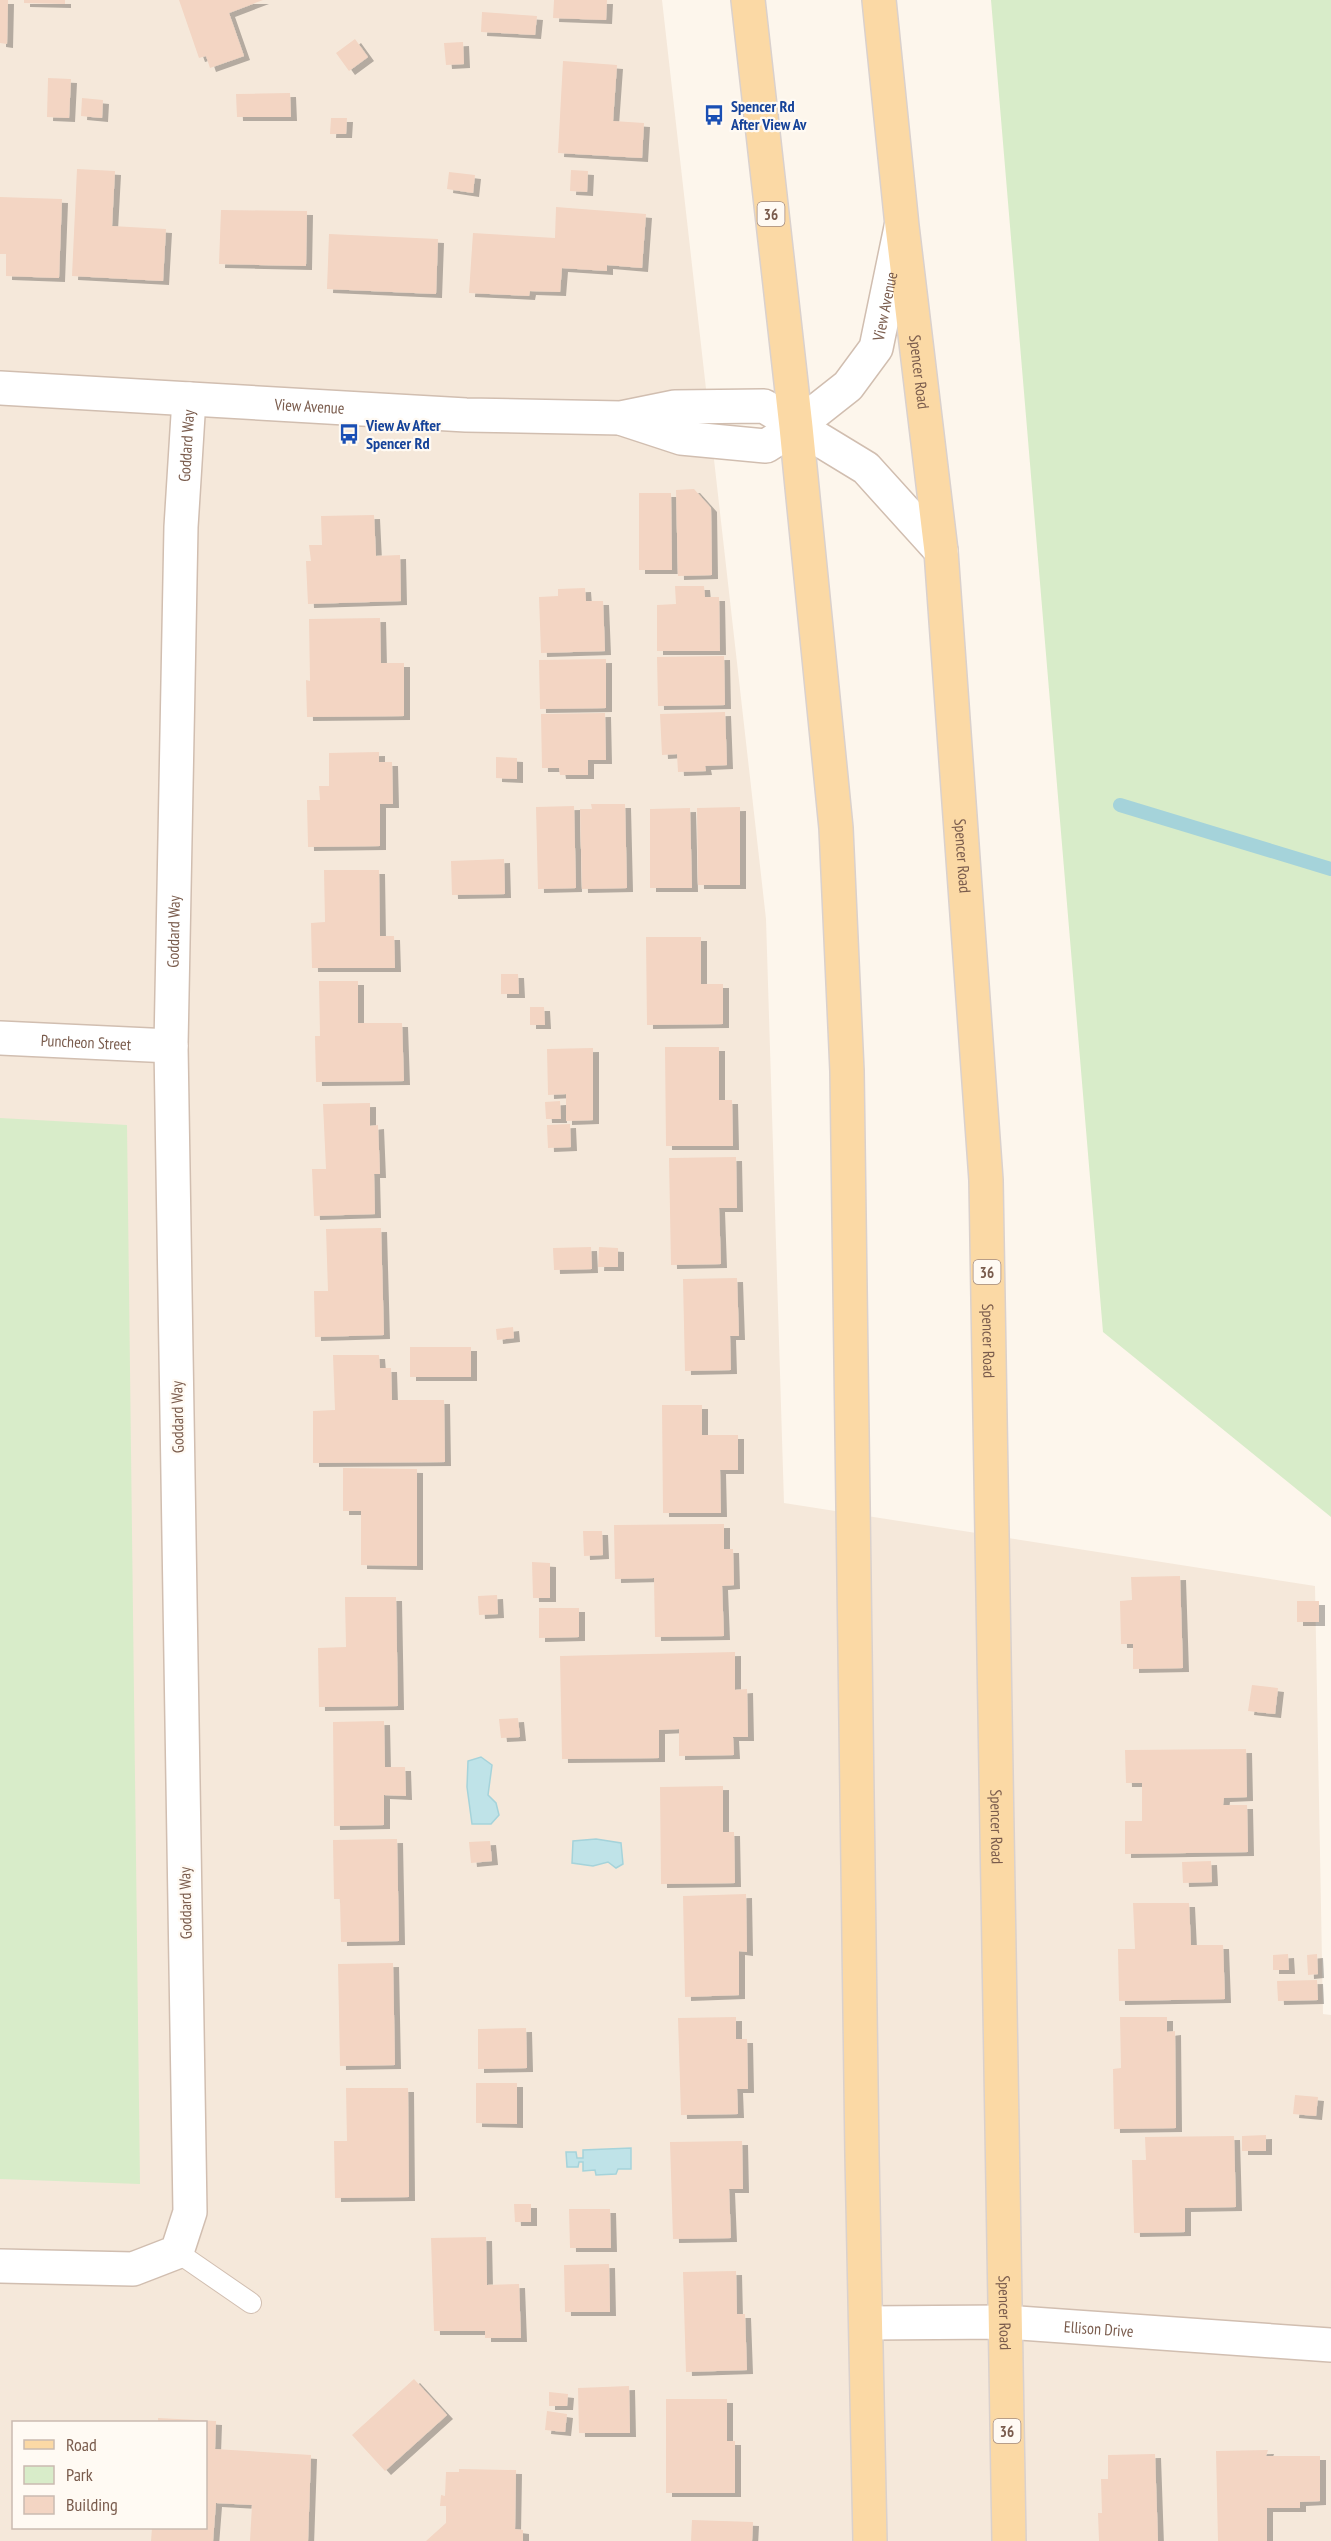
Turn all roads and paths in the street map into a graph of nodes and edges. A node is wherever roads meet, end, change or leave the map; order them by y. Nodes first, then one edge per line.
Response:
1 (748, 0) edge
2 (879, 0) edge
3 (902, 226) junction
4 (0, 388) edge
5 (189, 399) junction
6 (796, 427) junction
7 (941, 551) junction
8 (0, 1038) edge
9 (171, 1046) junction
10 (177, 2252) junction
11 (0, 2266) edge
12 (251, 2303) dead end
13 (1005, 2322) junction
14 (867, 2323) junction
15 (1331, 2345) edge
16 (870, 2541) edge
17 (1009, 2541) edge

1 - 6 main road, 36
2 - 3 main road, Spencer Road / 36
3 - 6 street, View Avenue
3 - 7 main road, Spencer Road / 36
4 - 5 street, View Avenue
5 - 6 street, View Avenue
5 - 9 street, Goddard Way
6 - 7 street, View Avenue
6 - 14 main road, 36
7 - 13 main road, Spencer Road / 36
8 - 9 street, Puncheon Street
9 - 10 street, Goddard Way
10 - 11 street
10 - 12 lane
13 - 14 street, Ellison Drive
13 - 15 street, Ellison Drive
13 - 17 main road, Spencer Road / 36
14 - 16 main road, 36

